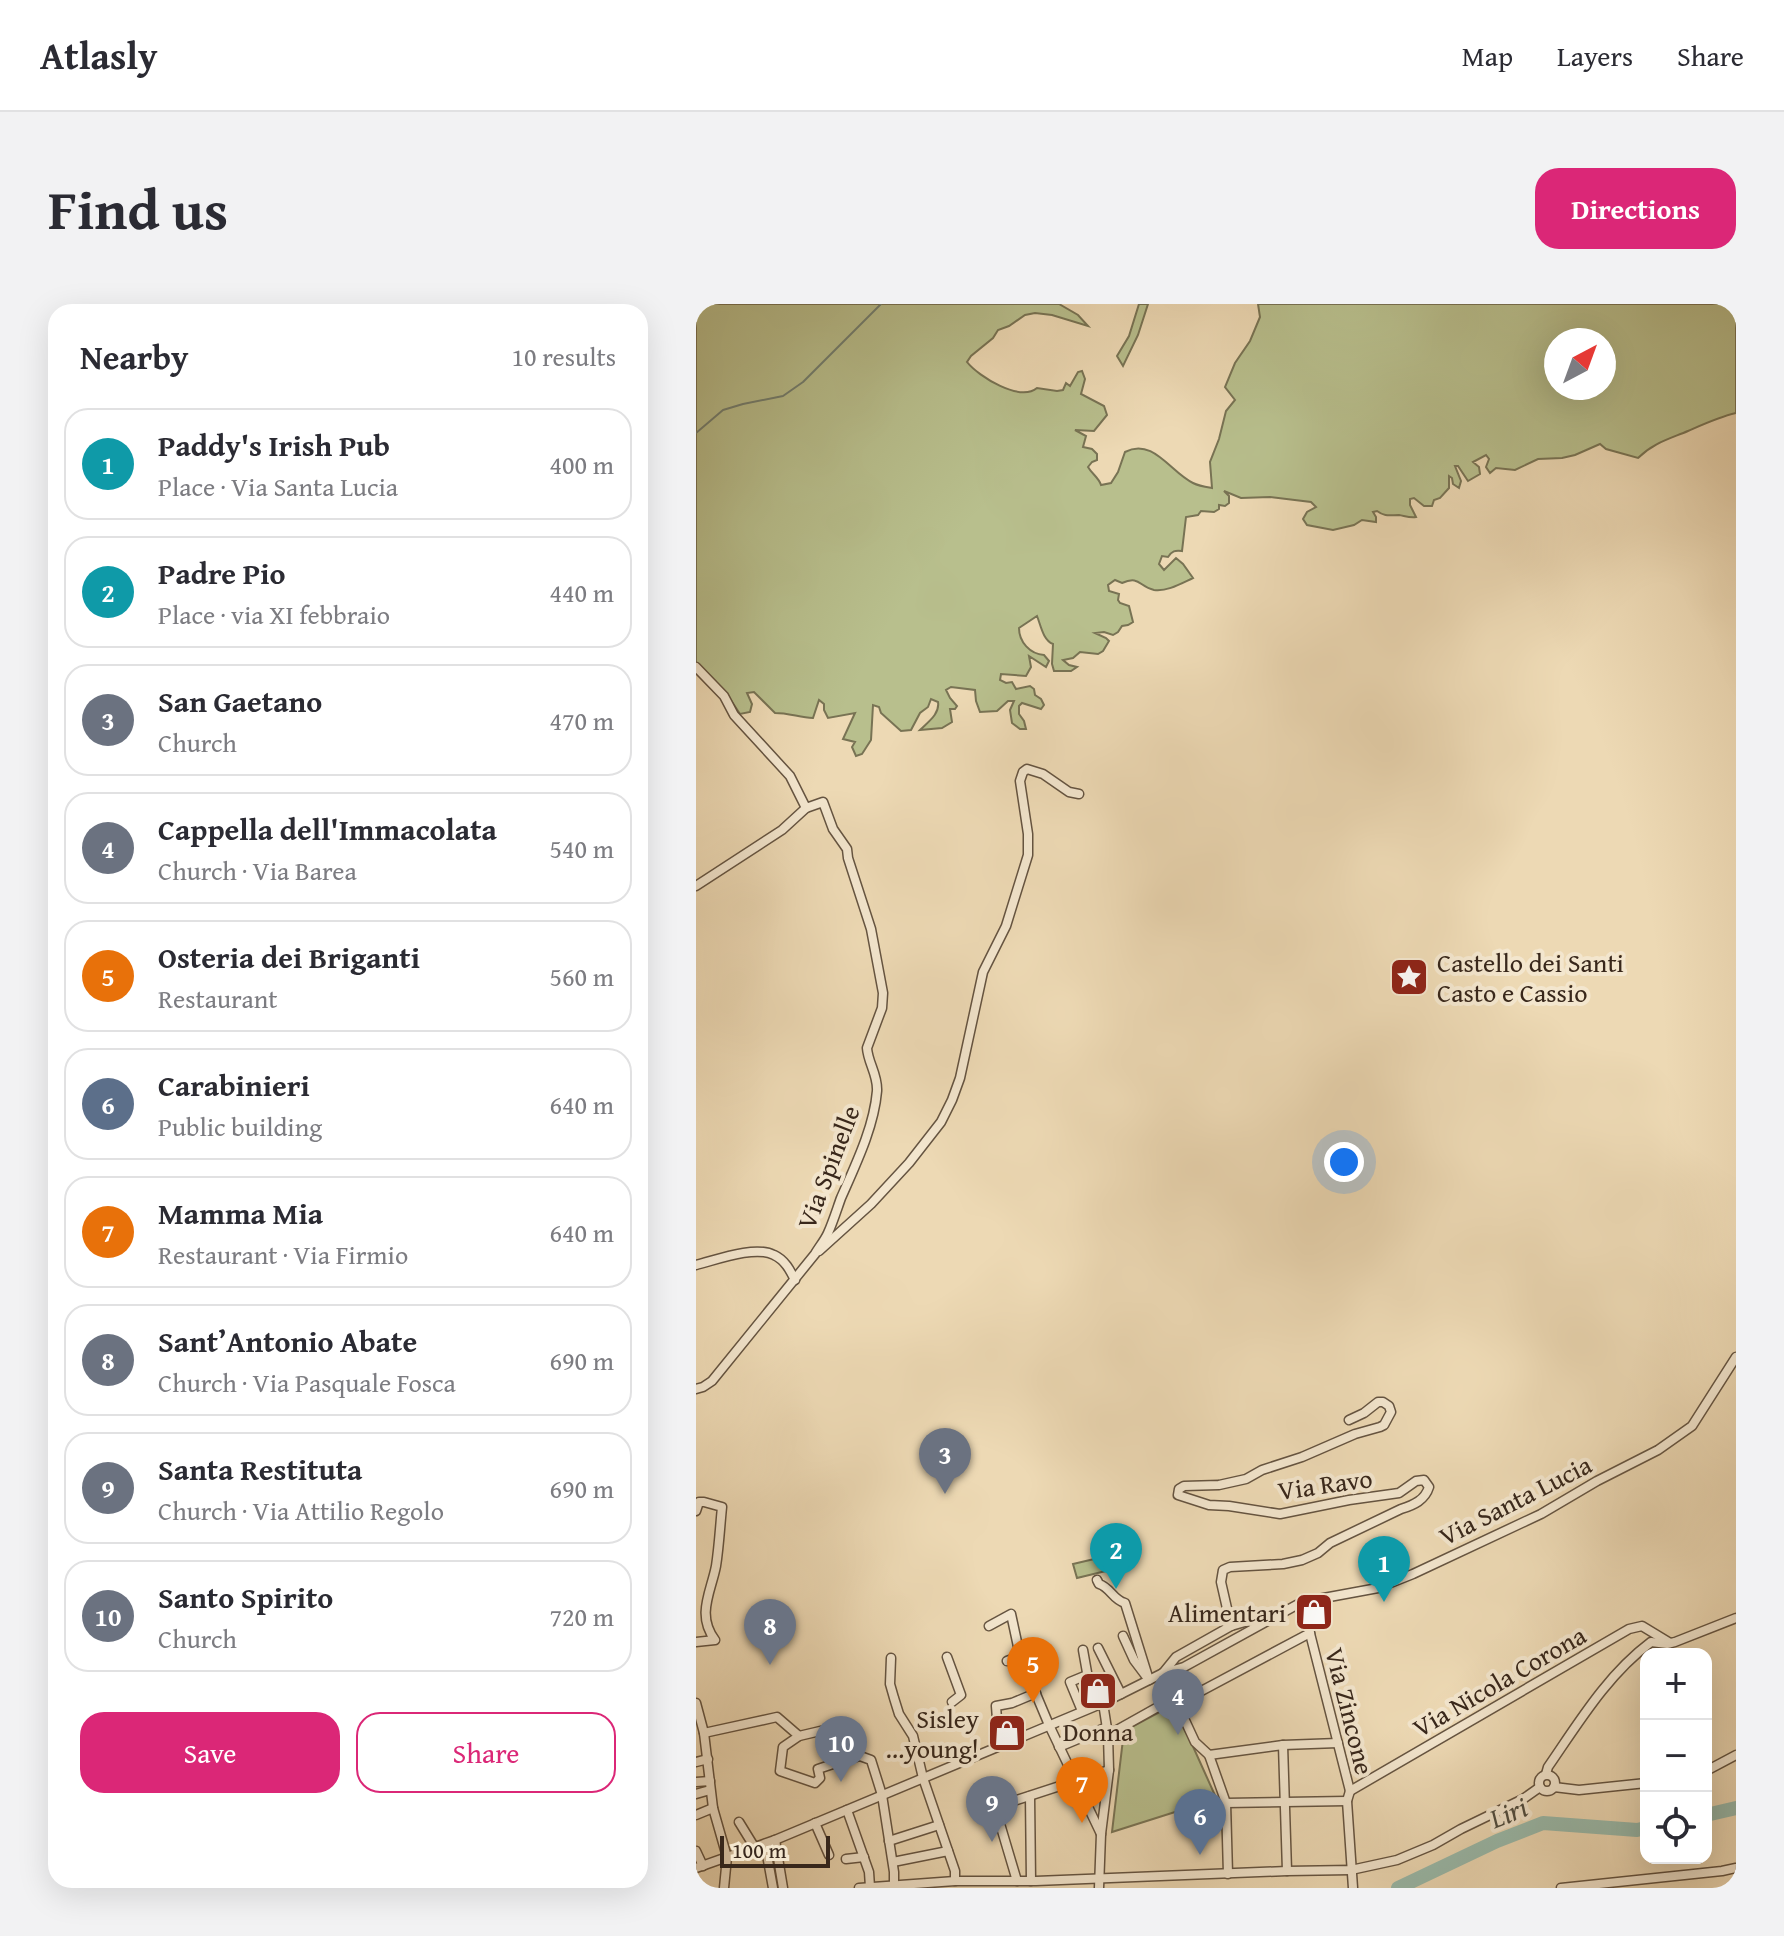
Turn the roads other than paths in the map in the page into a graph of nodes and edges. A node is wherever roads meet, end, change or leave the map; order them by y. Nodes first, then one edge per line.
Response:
1 (696, 667) edge
2 (1079, 794) dead end
3 (806, 808) junction
4 (696, 886) edge
5 (815, 1254) junction
6 (696, 1265) edge
7 (795, 1280) junction
8 (1736, 1357) edge
9 (1727, 1372) junction
10 (1736, 1377) edge
11 (696, 1389) edge
12 (1349, 1420) dead end
13 (696, 1511) edge
14 (1097, 1580) dead end
15 (1302, 1602) junction
16 (1288, 1610) junction
17 (1736, 1618) edge
18 (989, 1626) dead end
19 (1231, 1626) junction
20 (1310, 1633) junction
21 (1123, 1636) dead end
22 (696, 1642) edge
23 (1670, 1643) junction
24 (1098, 1648) dead end
25 (1083, 1650) dead end
26 (1020, 1656) junction
27 (947, 1657) dead end
28 (891, 1658) dead end
29 (1007, 1661) dead end
30 (1163, 1673) junction
31 (1087, 1675) junction
32 (1149, 1680) junction
33 (1036, 1693) junction
34 (1121, 1694) junction
35 (1175, 1701) junction
36 (952, 1702) dead end
37 (696, 1703) edge
38 (1102, 1703) junction
39 (1082, 1711) junction
40 (1049, 1725) junction
41 (1108, 1731) junction
42 (704, 1733) junction
43 (799, 1736) junction
44 (1338, 1743) junction
45 (1283, 1745) junction
46 (999, 1746) junction
47 (1059, 1747) junction
48 (1209, 1755) junction
49 (1736, 1755) edge
50 (708, 1759) junction
51 (842, 1761) junction
52 (696, 1762) edge
53 (1712, 1768) edge
54 (1109, 1770) junction
55 (1546, 1774) junction
56 (923, 1778) junction
57 (1075, 1781) junction
58 (696, 1782) edge
59 (1640, 1784) edge
60 (710, 1785) junction
61 (1540, 1787) junction
62 (1554, 1787) junction
63 (696, 1794) edge
64 (882, 1795) junction
65 (1030, 1796) junction
66 (1348, 1796) junction
67 (1285, 1802) junction
68 (1226, 1803) junction
69 (713, 1808) junction
70 (847, 1810) junction
71 (696, 1815) edge
72 (739, 1822) dead end
73 (815, 1823) junction
74 (939, 1825) junction
75 (1101, 1834) junction
76 (775, 1840) junction
77 (889, 1841) junction
78 (765, 1844) junction
79 (755, 1848) junction
80 (696, 1851) edge
81 (948, 1851) junction
82 (829, 1855) dead end
83 (727, 1857) junction
84 (864, 1857) junction
85 (846, 1859) dead end
86 (893, 1862) junction
87 (700, 1867) edge
88 (1736, 1868) edge
89 (1287, 1871) junction
90 (1228, 1874) junction
91 (1352, 1879) edge
92 (955, 1881) junction
93 (1017, 1881) junction
94 (1031, 1881) junction
95 (894, 1885) junction
96 (1099, 1885) edge
97 (870, 1887) edge
98 (724, 1888) edge
99 (773, 1888) edge
100 (783, 1888) edge
101 (859, 1888) edge
102 (1561, 1888) edge

1 - 3 street
2 - 5 street
3 - 4 street
3 - 5 street, Via Spinelle
5 - 7 street, Via Spinelle
6 - 7 street
7 - 11 street, Via Spinelle
8 - 9 street, Via Santa Lucia
9 - 10 street
9 - 15 street, Via Santa Lucia
12 - 19 street, Via Ravo
13 - 22 street
14 - 32 street
15 - 16 street, Via Santa Lucia
15 - 20 street, Via Zincone
16 - 19 street
16 - 30 street
17 - 23 street
18 - 26 street
19 - 30 street
20 - 35 street
20 - 44 street, Via Zincone
21 - 32 street
23 - 55 street
23 - 66 street, Via Nicola Corona
24 - 34 street
25 - 31 street
26 - 29 street
26 - 33 street
27 - 36 street
28 - 56 street
30 - 32 street
30 - 35 street
31 - 38 street
31 - 39 street
32 - 34 street
33 - 40 street
33 - 46 street
34 - 38 street
35 - 41 street
35 - 48 street
37 - 42 street
38 - 39 street
38 - 41 street
39 - 40 street
40 - 46 street
40 - 47 street
41 - 47 street
41 - 54 street
42 - 43 street
42 - 50 street
43 - 51 street
43 - 51 street
44 - 45 street
44 - 66 street, Via Zincone
45 - 48 street
45 - 67 street
46 - 56 street
47 - 57 street
48 - 68 street
49 - 53 street
50 - 52 street
50 - 60 street
51 - 64 street
54 - 57 street
54 - 75 street
55 - 61 street
55 - 62 street
56 - 64 street
56 - 74 street
57 - 65 street
57 - 75 street
58 - 60 street
59 - 62 street
60 - 63 street
60 - 69 street
61 - 62 street
61 - 91 street
64 - 70 street
64 - 77 street
65 - 93 street
65 - 94 street
66 - 67 street
66 - 91 street, Via Zincone
67 - 68 street
67 - 89 street
68 - 90 street
69 - 71 street
69 - 83 street
70 - 73 street
70 - 84 street
72 - 79 street
73 - 76 street
73 - 82 street
74 - 77 street
74 - 81 street
75 - 96 street
76 - 78 street
76 - 100 street
77 - 86 street
78 - 79 street
78 - 99 street
79 - 83 street
80 - 87 street
81 - 86 street
81 - 92 street
83 - 87 street
83 - 98 street
84 - 85 street
84 - 97 street
86 - 95 street
88 - 102 street
89 - 90 street
89 - 91 street
90 - 96 street
92 - 93 street
92 - 95 street
93 - 94 street
94 - 96 street
95 - 97 street
97 - 101 street

